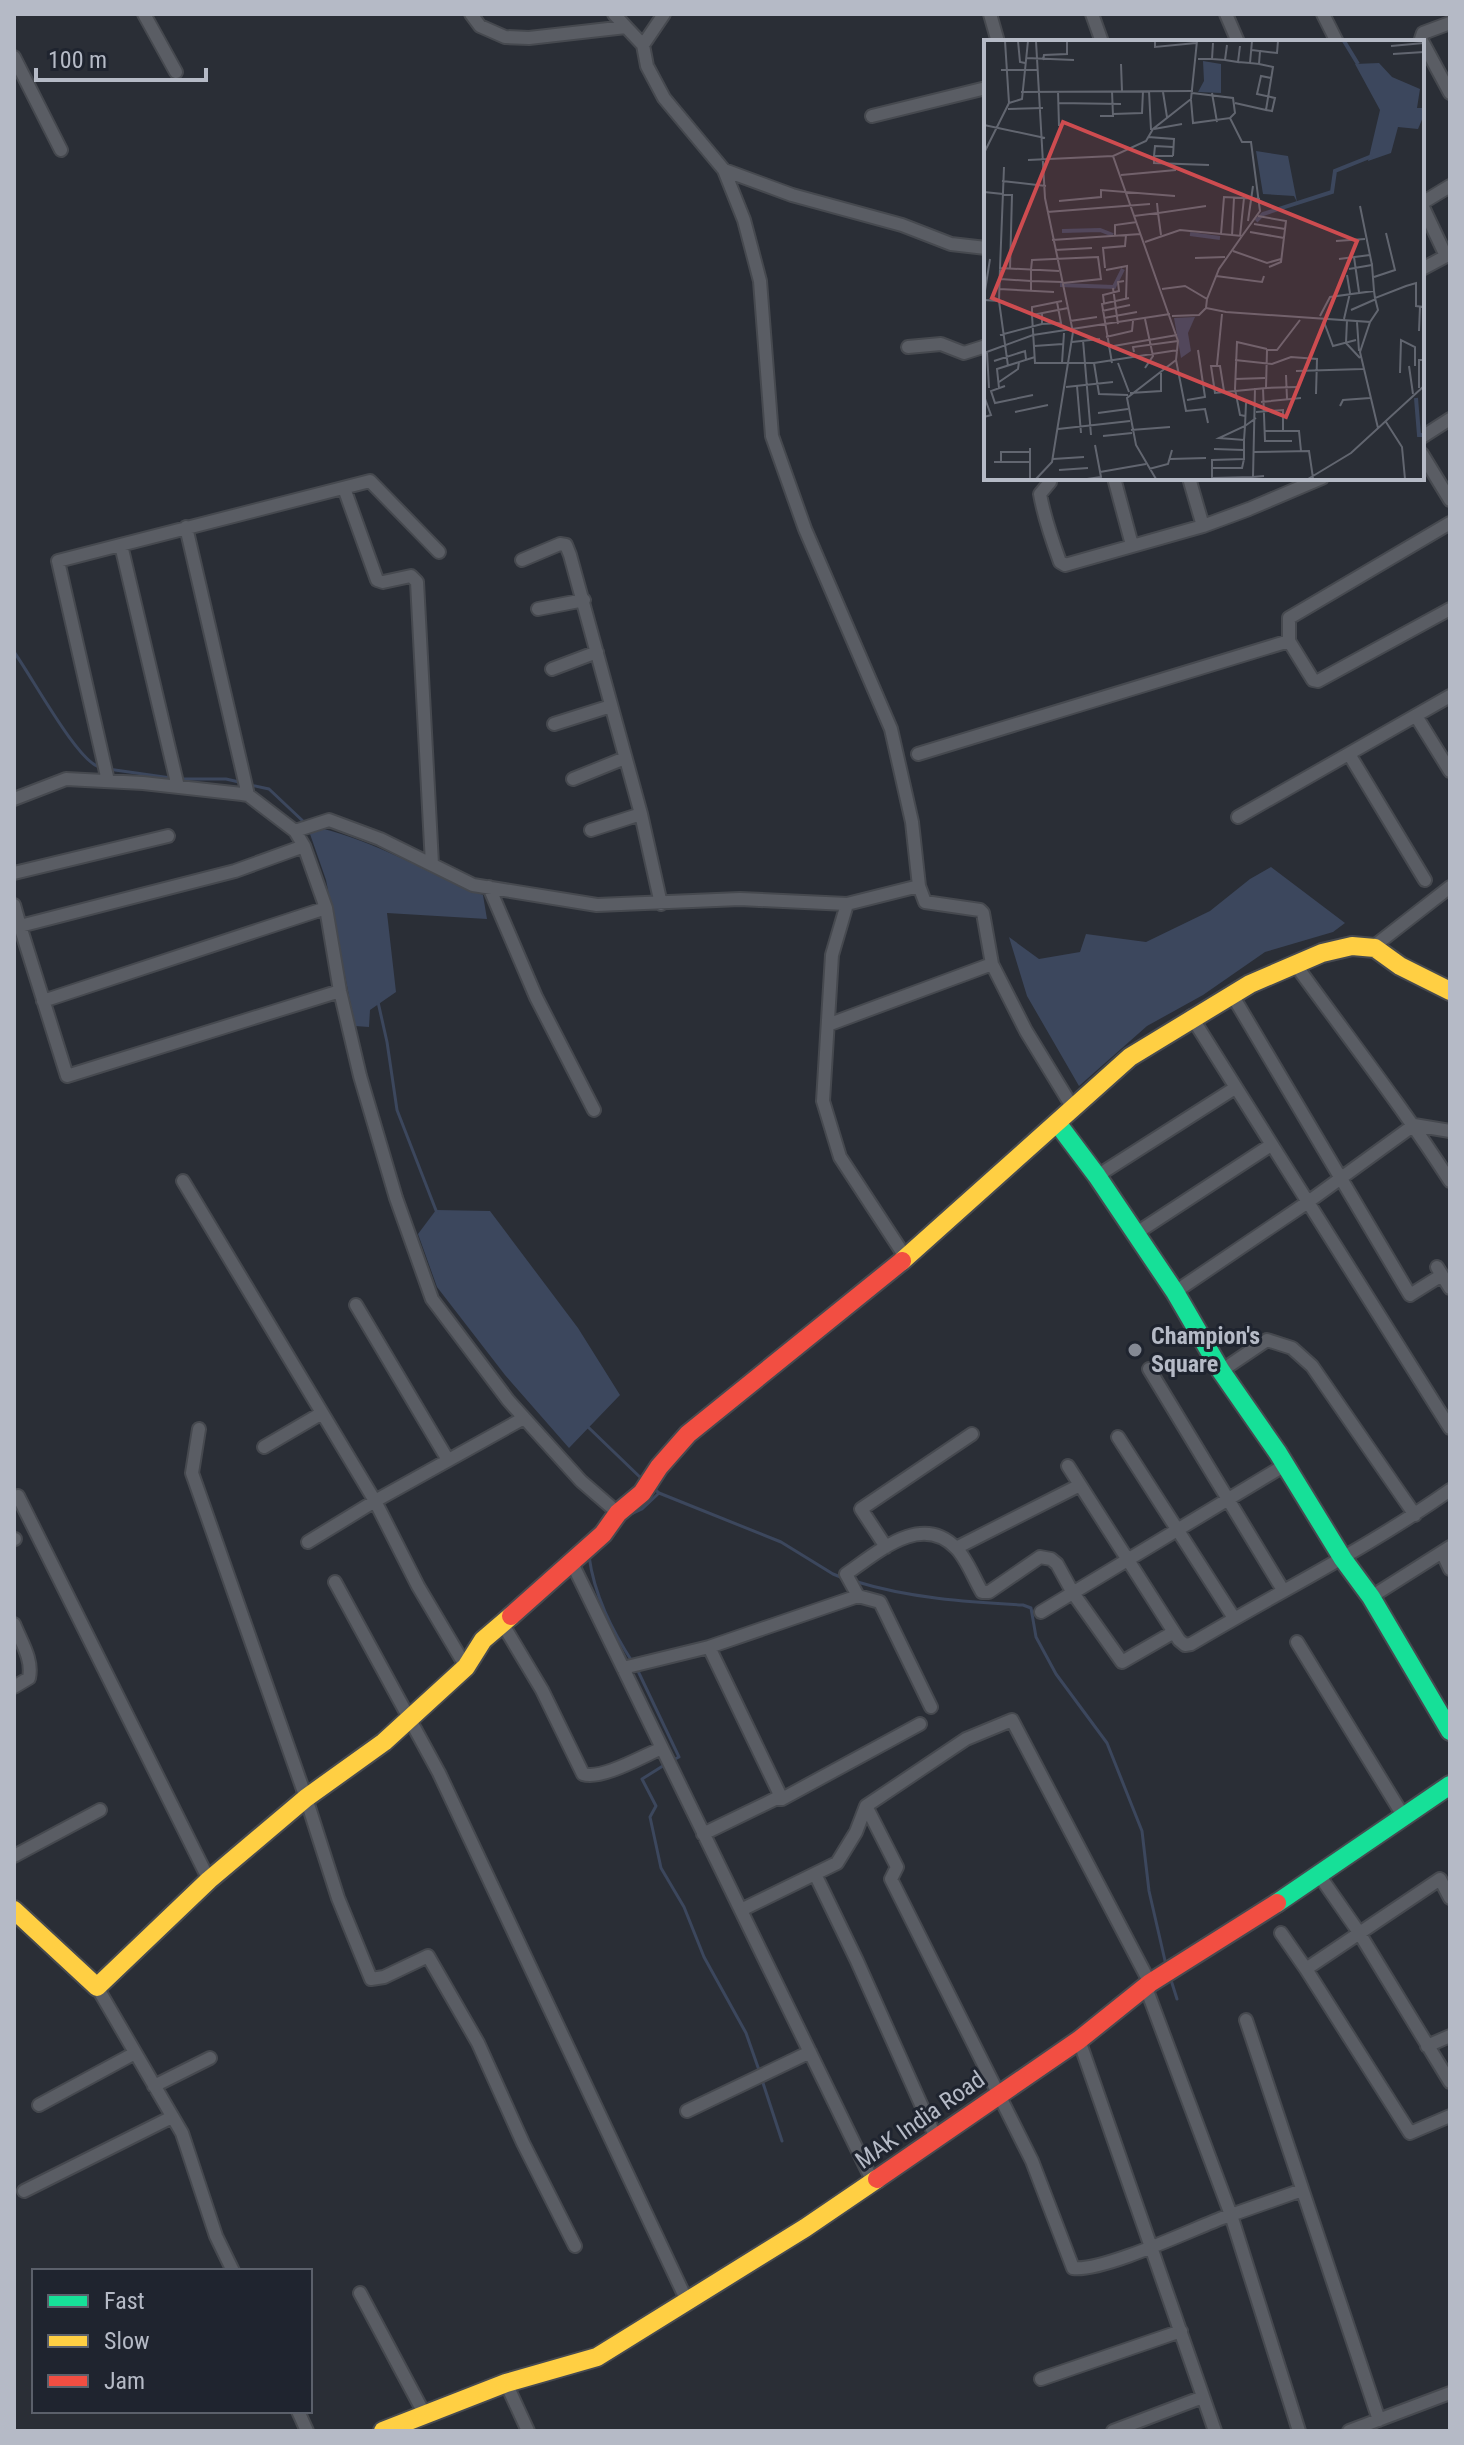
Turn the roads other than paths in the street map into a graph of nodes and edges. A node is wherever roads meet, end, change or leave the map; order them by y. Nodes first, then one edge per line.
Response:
1 (144, 14) edge
2 (471, 14) edge
3 (614, 14) edge
4 (664, 14) edge
5 (990, 14) edge
6 (1092, 14) edge
7 (1226, 14) edge
8 (1323, 14) edge
9 (1450, 23) edge
10 (626, 27) junction
11 (997, 40) edge
12 (1101, 40) edge
13 (1237, 40) edge
14 (1335, 40) edge
15 (1422, 40) edge
16 (643, 45) junction
17 (1424, 45) edge
18 (14, 57) edge
19 (176, 72) dead end
20 (984, 88) edge
21 (1450, 93) edge
22 (872, 116) dead end
23 (61, 150) dead end
24 (724, 170) junction
25 (1450, 186) edge
26 (1424, 203) edge
27 (1424, 208) edge
28 (984, 248) edge
29 (1448, 259) edge
30 (1424, 268) edge
31 (908, 347) dead end
32 (984, 347) edge
33 (1450, 419) edge
34 (1424, 436) edge
35 (1424, 457) edge
36 (1053, 480) edge
37 (1115, 480) edge
38 (1190, 480) edge
39 (1317, 480) edge
40 (344, 488) junction
41 (1450, 500) edge
42 (1450, 523) edge
43 (1203, 526) junction
44 (186, 527) junction
45 (121, 545) junction
46 (1132, 545) junction
47 (439, 552) dead end
48 (522, 560) dead end
49 (584, 600) junction
50 (538, 609) dead end
51 (1450, 609) edge
52 (1289, 641) junction
53 (597, 652) junction
54 (552, 669) dead end
55 (1450, 696) edge
56 (611, 706) junction
57 (1416, 716) junction
58 (554, 724) dead end
59 (918, 754) dead end
60 (1349, 754) junction
61 (625, 758) junction
62 (1450, 771) edge
63 (106, 773) junction
64 (573, 779) dead end
65 (176, 781) junction
66 (247, 787) junction
67 (14, 799) edge
68 (641, 814) junction
69 (1238, 817) dead end
70 (305, 828) junction
71 (591, 830) dead end
72 (168, 836) dead end
73 (304, 846) junction
74 (432, 864) junction
75 (14, 873) edge
76 (1425, 880) dead end
77 (919, 886) junction
78 (489, 887) junction
79 (1450, 887) edge
80 (661, 904) junction
81 (847, 904) junction
82 (14, 905) edge
83 (326, 908) junction
84 (20, 926) junction
85 (1373, 947) junction
86 (992, 964) junction
87 (1295, 964) junction
88 (340, 991) junction
89 (1450, 991) edge
90 (1231, 993) junction
91 (43, 1001) junction
92 (1191, 1016) junction
93 (830, 1024) junction
94 (1235, 1088) junction
95 (1073, 1108) junction
96 (594, 1110) dead end
97 (1058, 1124) junction
98 (1414, 1125) junction
99 (1448, 1129) edge
100 (1271, 1145) junction
101 (1097, 1176) junction
102 (1341, 1178) junction
103 (183, 1181) dead end
104 (1450, 1181) edge
105 (1308, 1202) junction
106 (1135, 1234) junction
107 (906, 1258) junction
108 (1450, 1288) edge
109 (1175, 1292) junction
110 (356, 1305) dead end
111 (1149, 1369) dead end
112 (1221, 1371) junction
113 (322, 1413) junction
114 (524, 1418) junction
115 (1450, 1428) edge
116 (199, 1429) dead end
117 (972, 1434) dead end
118 (1118, 1437) dead end
119 (264, 1447) dead end
120 (448, 1460) junction
121 (1285, 1465) junction
122 (1068, 1466) dead end
123 (1080, 1485) junction
124 (1450, 1490) edge
125 (18, 1496) dead end
126 (1227, 1499) junction
127 (375, 1501) junction
128 (618, 1513) junction
129 (1415, 1515) junction
130 (1177, 1530) junction
131 (308, 1542) dead end
132 (886, 1547) junction
133 (956, 1548) junction
134 (1446, 1550) edge
135 (1343, 1559) junction
136 (1126, 1560) junction
137 (572, 1563) junction
138 (1450, 1569) edge
139 (335, 1582) dead end
140 (1283, 1590) junction
141 (1073, 1593) junction
142 (857, 1594) junction
143 (1371, 1597) junction
144 (1041, 1612) dead end
145 (1234, 1618) junction
146 (502, 1623) junction
147 (14, 1624) edge
148 (1174, 1632) junction
149 (1297, 1642) dead end
150 (709, 1647) junction
151 (466, 1667) junction
152 (623, 1668) junction
153 (14, 1687) edge
154 (931, 1707) dead end
155 (408, 1720) junction
156 (920, 1724) dead end
157 (1450, 1731) edge
158 (662, 1748) junction
159 (1450, 1785) edge
160 (306, 1798) junction
161 (782, 1799) junction
162 (866, 1806) junction
163 (100, 1810) dead end
164 (1404, 1817) junction
165 (703, 1834) junction
166 (14, 1856) edge
167 (815, 1874) junction
168 (1319, 1875) junction
169 (209, 1880) junction
170 (1450, 1898) edge
171 (14, 1910) edge
172 (741, 1910) junction
173 (1358, 1931) junction
174 (1281, 1933) dead end
175 (1306, 1969) junction
176 (1162, 1975) junction
177 (97, 1987) junction
178 (1246, 2020) dead end
179 (1450, 2036) edge
180 (1079, 2040) junction
181 (1427, 2046) junction
182 (810, 2052) junction
183 (135, 2053) junction
184 (210, 2058) dead end
185 (1450, 2082) edge
186 (154, 2086) junction
187 (1000, 2094) junction
188 (39, 2105) dead end
189 (687, 2111) dead end
190 (1450, 2116) edge
191 (172, 2117) junction
192 (936, 2138) junction
193 (873, 2182) junction
194 (1302, 2190) junction
195 (24, 2191) dead end
196 (1231, 2215) junction
197 (575, 2246) dead end
198 (1152, 2247) junction
199 (232, 2269) edge
200 (360, 2293) dead end
201 (687, 2301) junction
202 (1181, 2331) junction
203 (1041, 2379) dead end
204 (506, 2383) junction
205 (1450, 2393) edge
206 (1203, 2397) junction
207 (425, 2415) junction
208 (1379, 2420) junction
209 (383, 2431) edge
210 (528, 2431) edge
211 (1113, 2431) edge
212 (1215, 2431) edge
213 (1299, 2431) edge
214 (1349, 2431) edge

1 - 19 street
2 - 10 street
3 - 10 street
4 - 16 street
5 - 11 street
6 - 12 street
7 - 13 street
8 - 14 street
9 - 15 street
10 - 16 street
16 - 24 street
17 - 21 street
18 - 23 street
20 - 22 street
24 - 28 street
24 - 77 street
25 - 26 street
27 - 29 street
29 - 30 street
31 - 32 street
33 - 34 street
35 - 41 street
36 - 46 street
37 - 46 street
38 - 43 street
39 - 43 street
40 - 44 street
40 - 47 street
40 - 74 street
42 - 52 street
43 - 46 street
44 - 45 street
44 - 66 street
45 - 63 street
45 - 65 street
48 - 49 street
49 - 50 street
49 - 53 street
51 - 52 street
52 - 59 street
53 - 54 street
53 - 56 street
55 - 57 street
56 - 58 street
56 - 61 street
57 - 60 street
57 - 62 street
60 - 69 street
60 - 76 street
61 - 64 street
61 - 68 street
63 - 65 street
63 - 67 street
65 - 66 street
66 - 70 street
68 - 71 street
68 - 80 street
70 - 73 street
70 - 74 street
72 - 75 street
73 - 83 street
73 - 84 street
74 - 78 street
77 - 81 street
77 - 86 street
78 - 80 street
78 - 96 street
79 - 85 street
80 - 81 street
81 - 93 street
82 - 84 street
83 - 88 street
83 - 91 street
84 - 91 street
85 - 87 street
85 - 89 street
86 - 93 street
86 - 95 street
87 - 90 street
87 - 98 street
88 - 91 street
88 - 114 street
90 - 92 street
90 - 102 street
92 - 94 street
92 - 95 street
93 - 107 street
94 - 100 street
94 - 101 street
95 - 97 street
97 - 101 street
97 - 107 street
98 - 99 street
98 - 102 street
98 - 104 street
100 - 105 street
100 - 106 street
101 - 106 street
102 - 105 street
102 - 108 street
103 - 113 street
105 - 109 street
105 - 115 street
106 - 109 street
107 - 128 street
109 - 112 street
110 - 120 street
111 - 126 street
112 - 121 street
112 - 129 street
113 - 119 street
113 - 127 street
114 - 120 street
114 - 128 street
116 - 160 street
117 - 132 street
118 - 130 street
120 - 127 street
121 - 126 street
121 - 135 street
122 - 123 street
123 - 133 street
123 - 136 street
124 - 129 street
125 - 169 street
126 - 130 street
126 - 140 street
127 - 131 street
127 - 151 street
128 - 137 street
129 - 135 street
130 - 136 street
130 - 145 street
132 - 133 street
132 - 142 street
133 - 141 street
134 - 138 street
134 - 143 street
135 - 140 street
135 - 143 street
136 - 141 street
136 - 148 street
137 - 146 street
137 - 152 street
139 - 155 street
140 - 145 street
141 - 144 street
141 - 148 street
142 - 150 street
142 - 154 street
143 - 157 street
145 - 148 street
146 - 151 street
146 - 158 street
147 - 153 street
149 - 164 street
150 - 152 street
150 - 161 street
151 - 155 street
152 - 158 street
155 - 160 street
155 - 201 street
156 - 161 street
158 - 165 street
159 - 164 street, MAK India Road
160 - 169 street
160 - 197 street
161 - 165 street
162 - 167 street
162 - 176 street
162 - 187 street
163 - 166 street
164 - 168 street, MAK India Road
165 - 172 street
167 - 172 street
167 - 192 street
168 - 173 street
168 - 176 street, MAK India Road
169 - 177 street
170 - 173 street
171 - 177 street
172 - 182 street
173 - 175 street
173 - 181 street
174 - 175 street
175 - 190 street
176 - 180 street, MAK India Road
176 - 196 street
177 - 183 street
178 - 194 street
179 - 181 street
180 - 187 street, MAK India Road
180 - 198 street
181 - 185 street
182 - 189 street
182 - 193 street
183 - 186 street
183 - 188 street
184 - 186 street
186 - 191 street
187 - 192 street, MAK India Road
187 - 198 street
191 - 195 street
191 - 199 street
192 - 193 street, MAK India Road
193 - 201 street, MAK India Road
194 - 196 street
194 - 208 street
196 - 198 street
196 - 213 street
198 - 202 street
200 - 207 street
201 - 204 street, MAK India Road
202 - 203 street
202 - 206 street
204 - 207 street, MAK India Road
204 - 210 street
205 - 208 street
206 - 211 street
206 - 212 street
207 - 209 street, MAK India Road
208 - 214 street

